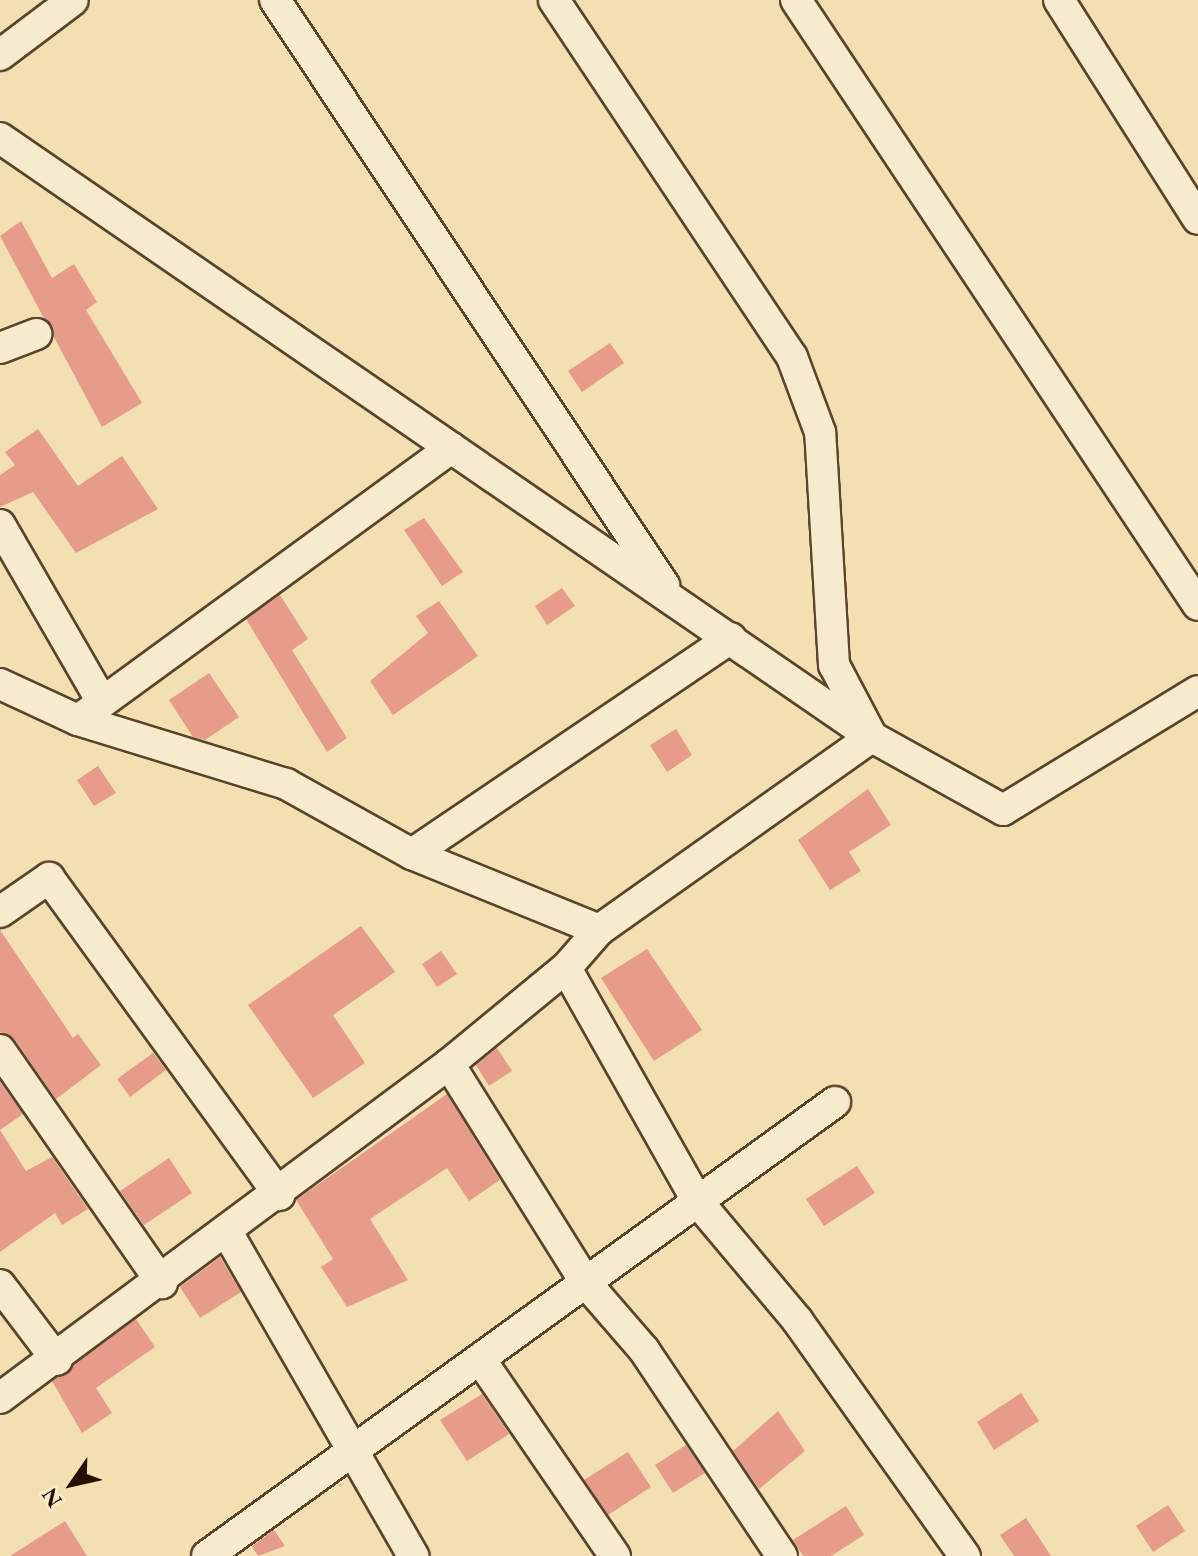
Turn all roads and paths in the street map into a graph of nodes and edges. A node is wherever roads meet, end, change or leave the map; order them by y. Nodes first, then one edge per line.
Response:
1 (73, 0) edge
2 (275, 0) edge
3 (554, 0) edge
4 (796, 0) edge
5 (1059, 0) edge
6 (31, 11) edge
7 (0, 55) edge
8 (0, 138) edge
9 (1198, 219) edge
10 (36, 334) dead end
11 (0, 348) edge
12 (451, 448) junction
13 (0, 525) edge
14 (673, 598) junction
15 (1198, 605) edge
16 (731, 638) junction
17 (0, 684) edge
18 (1198, 691) edge
19 (101, 700) junction
20 (78, 720) junction
21 (872, 737) junction
22 (412, 854) junction
23 (0, 912) edge
24 (599, 930) junction
25 (566, 968) junction
26 (0, 1050) edge
27 (449, 1064) junction
28 (835, 1102) dead end
29 (279, 1195) junction
30 (698, 1202) junction
31 (227, 1232) junction
32 (162, 1283) junction
33 (586, 1283) junction
34 (0, 1285) edge
35 (480, 1359) junction
36 (57, 1360) junction
37 (0, 1398) edge
38 (355, 1451) junction
39 (227, 1550) edge
40 (413, 1556) edge
41 (615, 1556) edge
42 (782, 1556) edge
43 (965, 1556) edge

1 - 6 street
2 - 14 street
3 - 21 street
4 - 15 street
5 - 9 street
6 - 7 street
8 - 12 street
10 - 11 street
12 - 14 street
12 - 19 street
13 - 19 street
14 - 16 street
16 - 21 street
16 - 22 street
17 - 20 street
18 - 21 street
19 - 20 street
20 - 22 street
21 - 24 street
22 - 24 street
23 - 29 street
24 - 25 street
25 - 27 street
25 - 30 street
26 - 32 street
27 - 29 street
27 - 33 street
28 - 30 street
29 - 31 street
30 - 33 street
30 - 43 street
31 - 32 street
31 - 38 street
32 - 36 street
33 - 35 street
33 - 42 street
34 - 36 street
35 - 38 street
35 - 41 street
36 - 37 street
38 - 39 street
38 - 40 street

